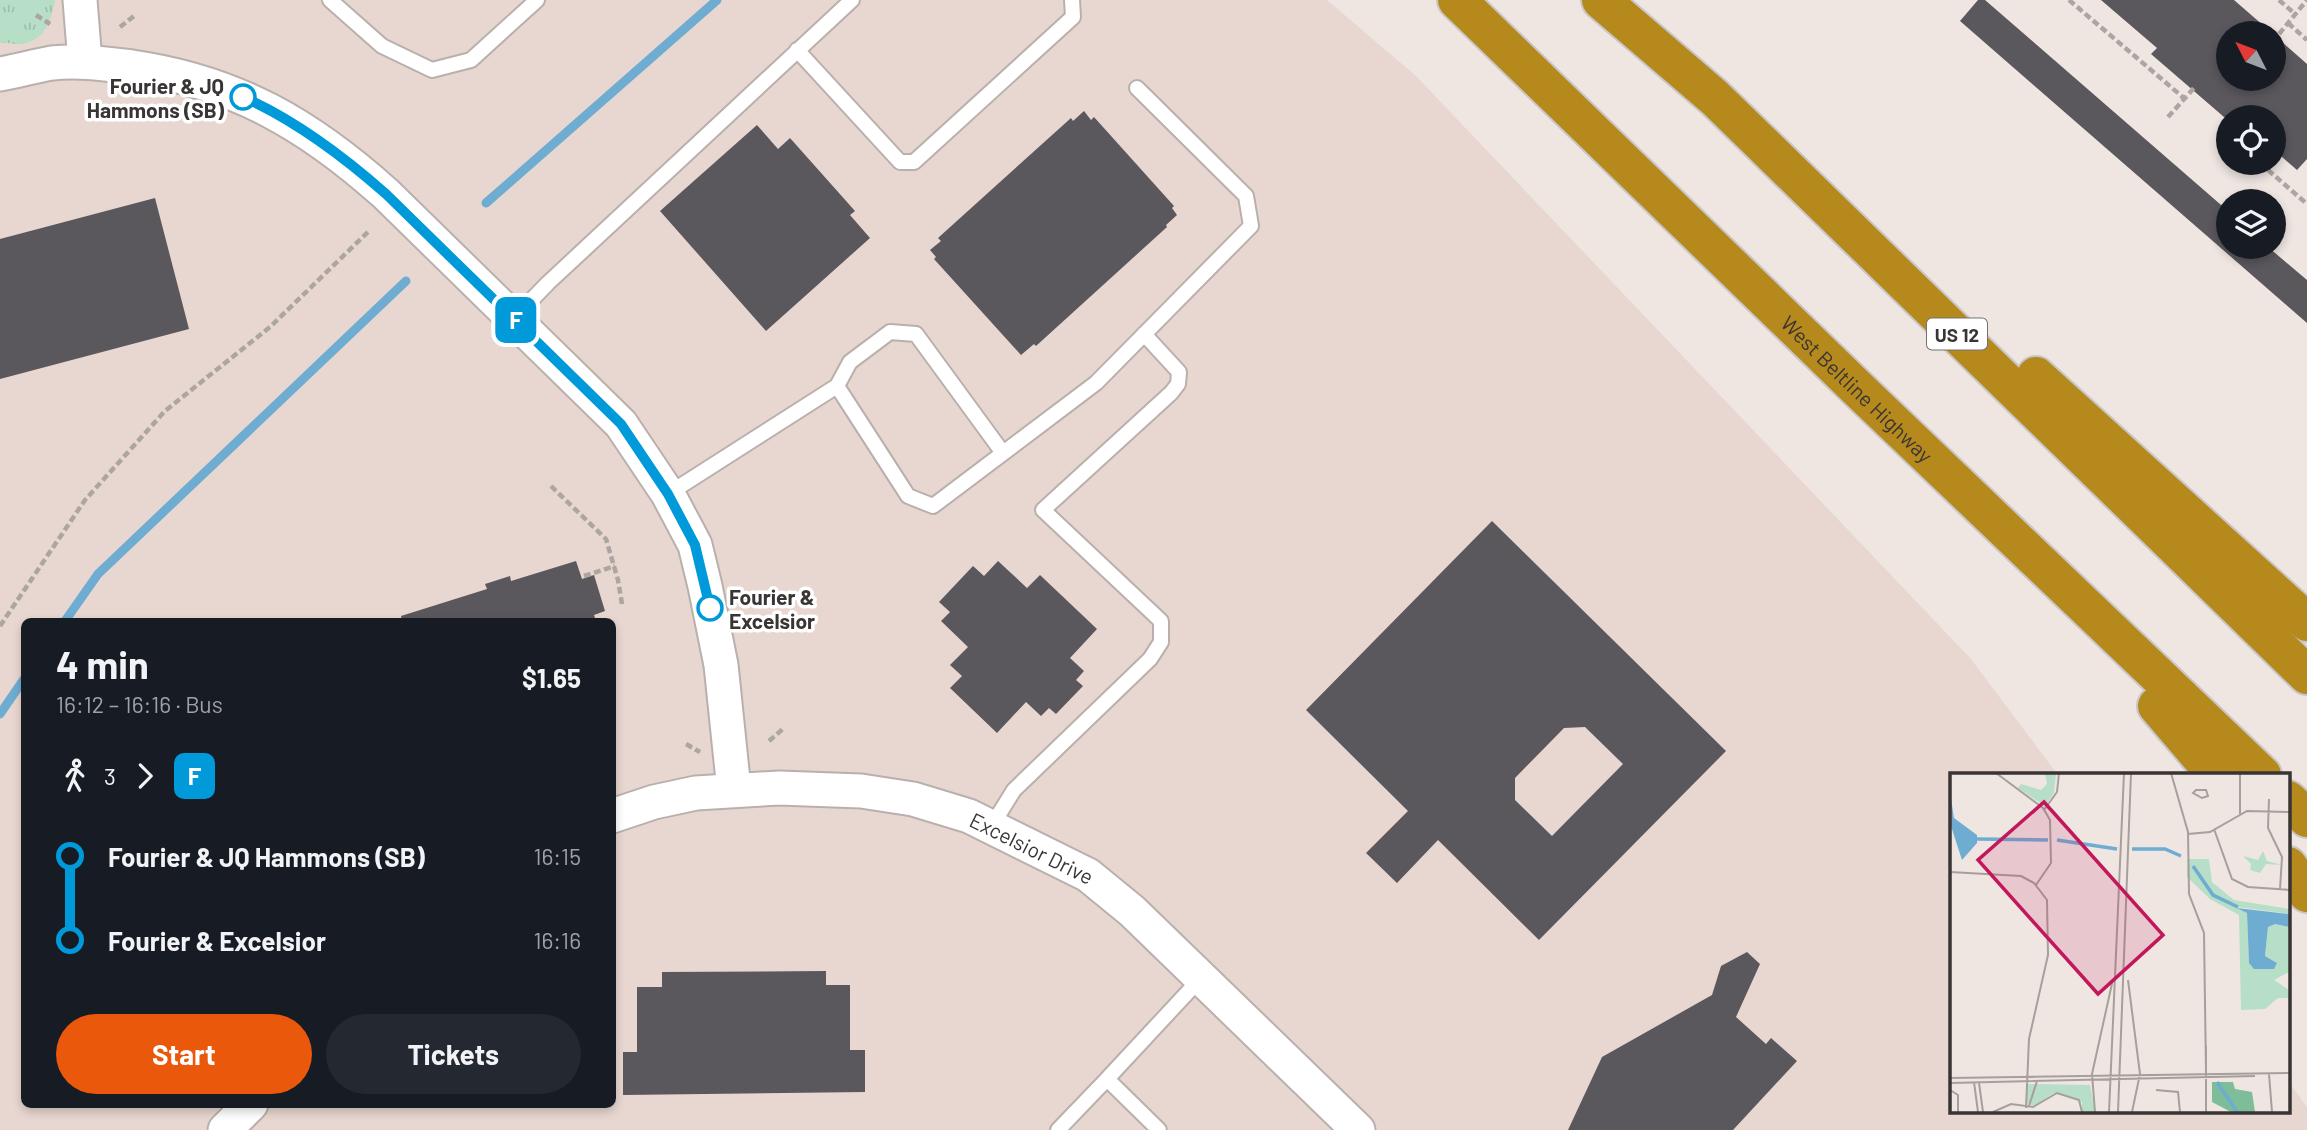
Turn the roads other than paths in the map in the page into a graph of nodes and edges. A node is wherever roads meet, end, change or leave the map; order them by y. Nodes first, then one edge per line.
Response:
1 (80, 0) edge
2 (330, 0) edge
3 (537, 0) edge
4 (852, 0) edge
5 (1072, 0) edge
6 (1457, 0) edge
7 (1601, 0) edge
8 (797, 50) junction
9 (85, 62) junction
10 (0, 74) edge
11 (1137, 88) dead end
12 (1715, 98) junction
13 (514, 318) junction
14 (1144, 334) junction
15 (837, 386) junction
16 (1858, 389) junction
17 (1003, 453) junction
18 (668, 494) junction
19 (2307, 622) edge
20 (2307, 675) edge
21 (2214, 773) edge
22 (2260, 773) edge
23 (734, 790) junction
24 (2290, 802) edge
25 (616, 815) edge
26 (2307, 818) edge
27 (991, 827) junction
28 (2290, 869) edge
29 (2307, 893) edge
30 (1201, 978) junction
31 (1107, 1079) junction
32 (247, 1108) edge
33 (225, 1130) edge
34 (1058, 1130) edge
35 (1160, 1130) edge
36 (1358, 1130) edge

1 - 9 street
2 - 3 lane
4 - 8 lane
5 - 8 lane
6 - 16 highway, West Beltline Highway
7 - 12 highway, US 12
8 - 13 lane
9 - 10 street
9 - 13 street
11 - 14 lane
12 - 19 highway
12 - 20 highway, US 12
13 - 18 street
14 - 17 lane
14 - 27 lane
15 - 17 lane
15 - 17 lane
15 - 18 lane
16 - 21 highway
16 - 22 highway, West Beltline Highway
18 - 23 street
23 - 25 street, Excelsior Drive
23 - 27 street, Excelsior Drive
24 - 26 highway
27 - 30 street, Excelsior Drive
28 - 29 highway
30 - 31 lane
30 - 36 street, Excelsior Drive
31 - 34 lane
31 - 35 lane
32 - 33 street

